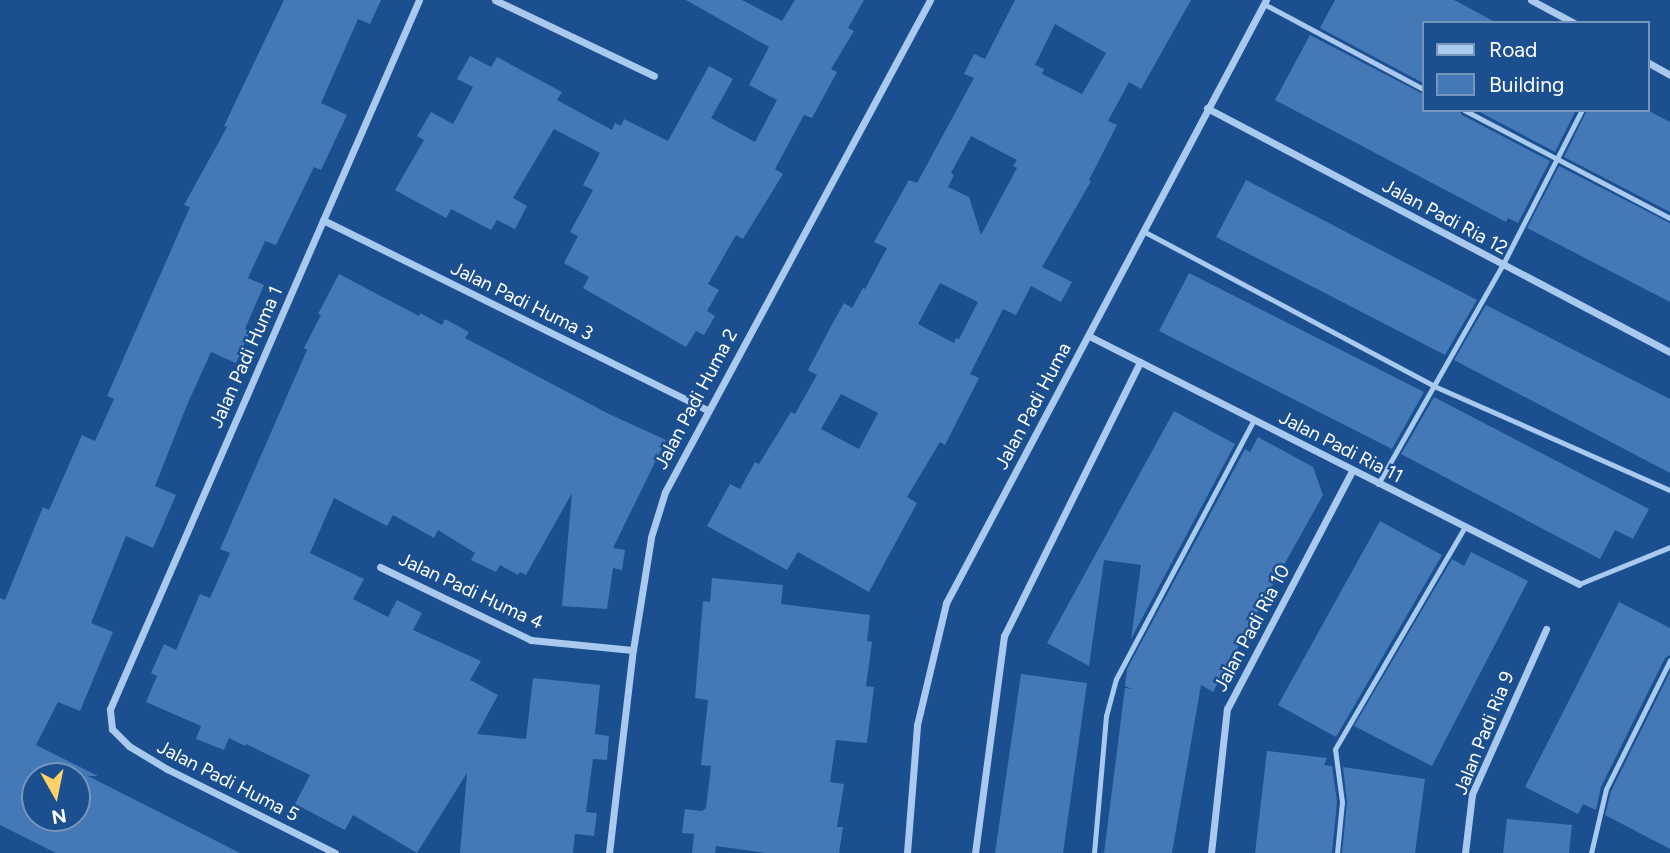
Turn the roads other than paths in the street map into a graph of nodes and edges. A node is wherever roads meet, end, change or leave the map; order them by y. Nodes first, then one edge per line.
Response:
1 (419, 0) edge
2 (495, 0) edge
3 (930, 0) edge
4 (1531, 0) edge
5 (1265, 2) edge
6 (1570, 21) edge
7 (1649, 63) edge
8 (1670, 75) edge
9 (654, 76) dead end
10 (1422, 88) edge
11 (1206, 108) junction
12 (1468, 112) edge
13 (1581, 112) edge
14 (1556, 159) junction
15 (1670, 218) edge
16 (323, 220) junction
17 (1143, 231) junction
18 (1502, 266) junction
19 (1089, 336) junction
20 (1670, 352) edge
21 (1140, 362) junction
22 (1434, 386) junction
23 (708, 410) junction
24 (1254, 420) junction
25 (1352, 471) junction
26 (1378, 484) junction
27 (1670, 490) edge
28 (1464, 528) junction
29 (1670, 547) edge
30 (380, 567) dead end
31 (1579, 583) joint
32 (1546, 628) dead end
33 (633, 650) junction
34 (1670, 660) edge
35 (111, 729) joint
36 (335, 853) edge
37 (609, 853) edge
38 (907, 853) edge
39 (975, 853) edge
40 (1094, 853) edge
41 (1211, 853) edge
42 (1337, 853) edge
43 (1465, 853) edge
44 (1591, 853) edge

1 - 16 street, Jalan Padi Huma 1
2 - 9 street
3 - 23 street, Jalan Padi Huma 2
4 - 6 street
5 - 10 lane
5 - 11 street, Jalan Padi Huma
7 - 8 street
11 - 17 street, Jalan Padi Huma
11 - 18 street, Jalan Padi Ria 12
12 - 14 lane
13 - 14 lane
14 - 15 lane
14 - 18 lane
16 - 23 street, Jalan Padi Huma 3
16 - 35 street, Jalan Padi Huma 1
17 - 19 street, Jalan Padi Huma
17 - 22 lane
18 - 20 street, Jalan Padi Ria 12
18 - 22 lane
19 - 21 street, Jalan Padi Ria 11
19 - 38 street, Jalan Padi Huma
21 - 24 street, Jalan Padi Ria 11
21 - 39 street
22 - 26 lane
22 - 27 lane
23 - 33 street, Jalan Padi Huma 2
24 - 25 street, Jalan Padi Ria 11
24 - 40 lane
25 - 26 street, Jalan Padi Ria 11
25 - 41 street, Jalan Padi Ria 10
26 - 28 street, Jalan Padi Ria 11
28 - 31 street, Jalan Padi Ria 11
28 - 42 lane
29 - 31 lane
30 - 33 street, Jalan Padi Huma 4
32 - 43 street, Jalan Padi Ria 9
33 - 37 street, Jalan Padi Huma 2
34 - 44 lane
35 - 36 street, Jalan Padi Huma 5

